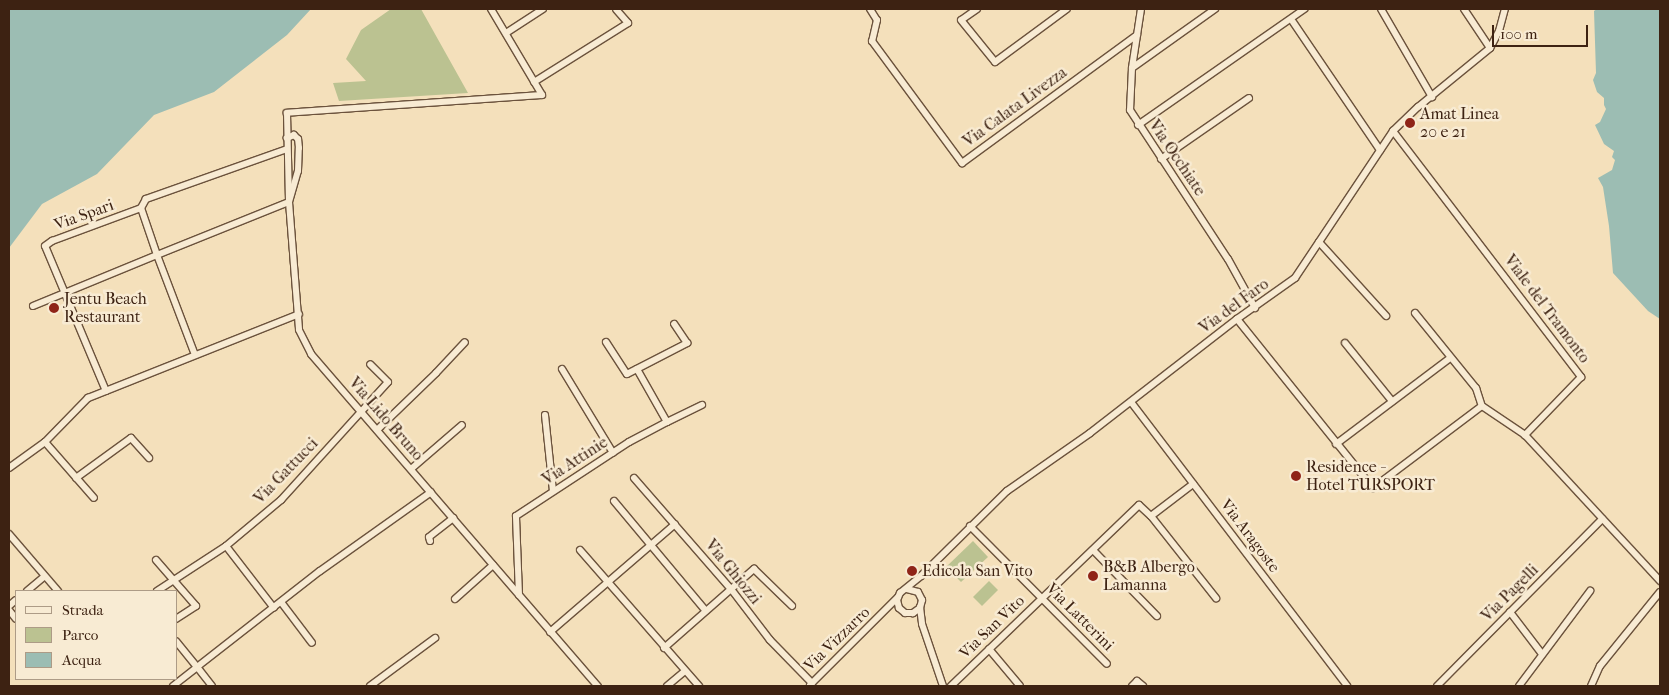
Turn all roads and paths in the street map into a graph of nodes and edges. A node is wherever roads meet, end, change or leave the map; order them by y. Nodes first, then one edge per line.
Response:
1 (491, 9) edge
2 (543, 9) edge
3 (616, 9) edge
4 (870, 9) edge
5 (977, 9) edge
6 (1068, 9) edge
7 (1141, 9) edge
8 (1215, 9) edge
9 (1304, 9) edge
10 (1381, 9) edge
11 (1464, 9) edge
12 (1506, 9) edge
13 (1293, 22) dead end
14 (506, 34) junction
15 (1137, 36) junction
16 (1490, 48) junction
17 (1132, 68) junction
18 (534, 82) junction
19 (1432, 97) junction
20 (1249, 98) dead end
21 (1138, 126) junction
22 (1394, 131) junction
23 (287, 138) junction
24 (287, 149) junction
25 (1380, 150) junction
26 (1161, 159) junction
27 (289, 202) junction
28 (141, 208) junction
29 (1319, 242) junction
30 (156, 255) junction
31 (63, 294) junction
32 (33, 306) dead end
33 (1255, 308) junction
34 (1415, 313) dead end
35 (299, 314) junction
36 (1386, 316) dead end
37 (1237, 319) junction
38 (674, 324) dead end
39 (464, 342) dead end
40 (606, 342) dead end
41 (1345, 343) dead end
42 (194, 355) junction
43 (1450, 358) junction
44 (370, 364) dead end
45 (562, 369) dead end
46 (637, 369) junction
47 (106, 391) junction
48 (1392, 401) junction
49 (1131, 402) junction
50 (702, 405) dead end
51 (1482, 406) junction
52 (361, 410) junction
53 (545, 415) dead end
54 (667, 422) junction
55 (462, 425) dead end
56 (378, 430) junction
57 (1525, 435) junction
58 (45, 442) junction
59 (1336, 444) junction
60 (613, 453) junction
61 (149, 458) dead end
62 (9, 468) edge
63 (411, 469) junction
64 (76, 478) junction
65 (634, 478) dead end
66 (1193, 484) junction
67 (553, 491) junction
68 (431, 492) junction
69 (94, 498) dead end
70 (614, 500) dead end
71 (1151, 516) junction
72 (453, 518) junction
73 (1602, 519) junction
74 (675, 524) junction
75 (970, 526) junction
76 (9, 536) edge
77 (430, 542) dead end
78 (651, 544) junction
79 (226, 546) junction
80 (580, 550) dead end
81 (1093, 550) junction
82 (156, 560) dead end
83 (493, 564) junction
84 (45, 576) junction
85 (921, 576) junction
86 (174, 580) junction
87 (1660, 581) edge
88 (607, 582) junction
89 (731, 589) junction
90 (907, 589) junction
91 (28, 590) edge
92 (57, 590) edge
93 (159, 590) edge
94 (1590, 591) dead end
95 (918, 592) junction
96 (1660, 592) edge
97 (519, 595) junction
98 (898, 596) junction
99 (1216, 598) dead end
100 (455, 599) dead end
101 (1042, 599) junction
102 (281, 602) junction
103 (792, 606) dead end
104 (920, 606) junction
105 (274, 608) junction
106 (900, 608) junction
107 (706, 611) junction
108 (885, 612) junction
109 (1510, 612) junction
110 (911, 613) junction
111 (1157, 616) dead end
112 (178, 619) edge
113 (922, 624) junction
114 (550, 632) junction
115 (435, 638) dead end
116 (178, 643) edge
117 (312, 643) dead end
118 (664, 648) junction
119 (989, 649) junction
120 (1542, 654) junction
121 (1108, 664) dead end
122 (197, 667) junction
123 (685, 671) junction
124 (811, 685) edge
125 (173, 686) edge
126 (212, 686) edge
127 (370, 686) edge
128 (598, 686) edge
129 (667, 686) edge
130 (699, 686) edge
131 (943, 686) edge
132 (951, 686) edge
133 (1020, 686) edge
134 (1132, 686) edge
135 (1143, 686) edge
136 (1347, 686) edge
137 (1437, 686) edge
138 (1519, 686) edge
139 (1591, 686) edge

1 - 14 street
2 - 14 street
3 - 18 street
4 - 15 street, Via Calata Livezza
5 - 6 street
7 - 15 street, Via Occhiate
8 - 17 street
9 - 21 street
10 - 19 street
11 - 16 street
12 - 16 street, Via del Faro
13 - 25 street
14 - 18 street
15 - 17 street, Via Occhiate
16 - 19 street, Via del Faro
17 - 21 street, Via Occhiate
18 - 23 street, Via Lido Bruno
19 - 22 street, Via del Faro
20 - 26 street
21 - 26 street, Via Occhiate
22 - 25 street, Via del Faro
22 - 57 street, Viale del Tramonto
23 - 24 street, Via Lido Bruno
23 - 27 street
24 - 27 street, Via Lido Bruno
24 - 28 street
25 - 29 street, Via del Faro
26 - 33 street, Via Occhiate
27 - 30 street
27 - 35 street, Via Lido Bruno
28 - 30 street
28 - 31 street, Via Spari
29 - 33 street, Via del Faro
29 - 36 street
30 - 31 street
30 - 42 street
31 - 32 street
31 - 47 street, Via Spari
33 - 37 street, Via del Faro
34 - 43 street
35 - 42 street
35 - 52 street, Via Lido Bruno
37 - 49 street, Via del Faro
37 - 59 street
38 - 46 street
39 - 56 street
40 - 46 street
41 - 48 street
42 - 47 street
43 - 48 street
43 - 51 street
44 - 52 street, Via Gattucci
45 - 60 street
46 - 54 street
47 - 58 street
48 - 59 street
49 - 66 street, Via Aragoste
49 - 75 street, Via del Faro
50 - 54 street, Via Attinie
51 - 57 street
51 - 59 street
52 - 56 street, Via Lido Bruno
52 - 79 street, Via Gattucci
53 - 67 street
54 - 60 street, Via Attinie
55 - 63 street
56 - 63 street, Via Lido Bruno
57 - 73 street
58 - 62 street
58 - 64 street
60 - 67 street, Via Attinie
61 - 64 street
63 - 68 street, Via Lido Bruno
64 - 69 street
65 - 74 street, Via Ghiozzi
66 - 71 street
66 - 136 street, Via Aragoste
67 - 97 street, Via Attinie
68 - 72 street, Via Lido Bruno
68 - 102 street
70 - 78 street
71 - 81 street, Via San Vito
71 - 99 street
72 - 77 street
72 - 83 street, Via Lido Bruno
73 - 87 street
73 - 109 street, Via Pagelli
74 - 78 street
74 - 89 street, Via Ghiozzi
75 - 85 street, Via del Faro
75 - 101 street, Via Latterini
76 - 84 street
78 - 88 street
78 - 107 street
79 - 86 street, Via Gattucci
79 - 105 street
80 - 88 street
81 - 101 street, Via San Vito
81 - 111 street
82 - 86 street
83 - 97 street, Via Lido Bruno
83 - 100 street
84 - 91 street
84 - 92 street
85 - 90 street, Via del Faro
85 - 95 street
86 - 93 street, Via Gattucci
86 - 112 street
88 - 114 street
88 - 118 street
89 - 103 street
89 - 107 street
89 - 124 street, Via Ghiozzi
90 - 95 street
90 - 98 street, Via Vizzarro
94 - 120 street
95 - 104 street
96 - 139 street
97 - 114 street, Via Lido Bruno
98 - 106 street
98 - 108 street, Via Vizzarro
101 - 119 street, Via San Vito
101 - 121 street, Via Latterini
102 - 105 street
102 - 117 street
104 - 110 street
104 - 113 street
105 - 122 street
106 - 108 street, Via Vizzarro
106 - 110 street
107 - 118 street
108 - 124 street, Via Vizzarro
109 - 120 street
109 - 137 street, Via Pagelli
110 - 113 street
113 - 131 street
114 - 128 street, Via Lido Bruno
115 - 127 street
116 - 122 street
118 - 123 street
119 - 132 street, Via San Vito
119 - 133 street
120 - 138 street
122 - 125 street
122 - 126 street
123 - 129 street
123 - 130 street
134 - 135 street

